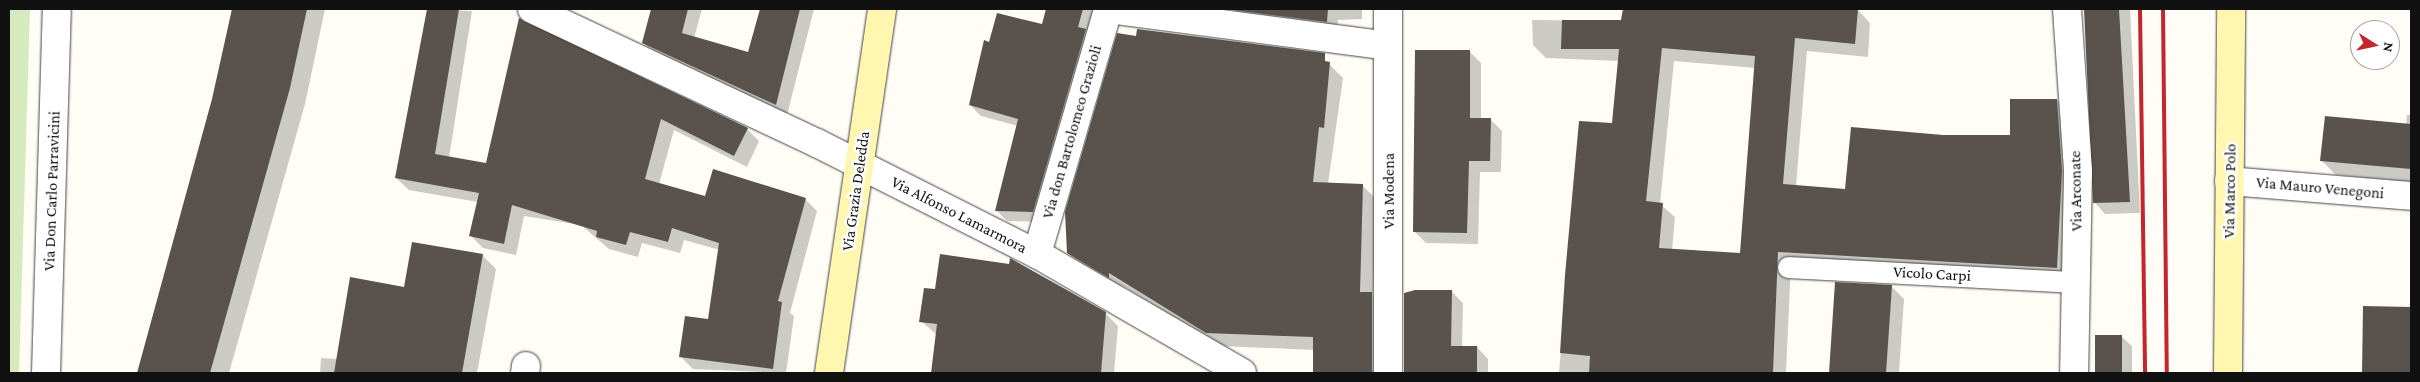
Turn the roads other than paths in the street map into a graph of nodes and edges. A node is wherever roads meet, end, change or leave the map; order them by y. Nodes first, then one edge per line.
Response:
1 (57, 9) edge
2 (532, 9) edge
3 (882, 9) edge
4 (1108, 9) edge
5 (1388, 9) edge
6 (2067, 9) edge
7 (2231, 9) edge
8 (1388, 46) junction
9 (860, 165) junction
10 (2230, 181) junction
11 (2411, 196) edge
12 (1037, 254) junction
13 (1788, 267) dead end
14 (2076, 282) junction
15 (46, 373) edge
16 (829, 373) edge
17 (1242, 373) edge
18 (1388, 373) edge
19 (2074, 373) edge
20 (2228, 373) edge

1 - 15 street, Via Don Carlo Parravicini
2 - 9 street, Via Alfonso Lamarmora
3 - 9 main road, Via Grazia Deledda
4 - 8 street, Via don Bartolomeo Grazioli
4 - 12 street, Via don Bartolomeo Grazioli
5 - 8 street, Via Modena
6 - 14 street, Via Arconate
7 - 10 main road, Via Marco Polo
8 - 18 street, Via Modena
9 - 12 street, Via Alfonso Lamarmora
9 - 16 main road, Via Grazia Deledda
10 - 11 street, Via Mauro Venegoni
10 - 20 main road, Via Marco Polo
12 - 17 street, Via Alfonso Lamarmora
13 - 14 lane, Vicolo Carpi
14 - 19 street, Via Arconate

